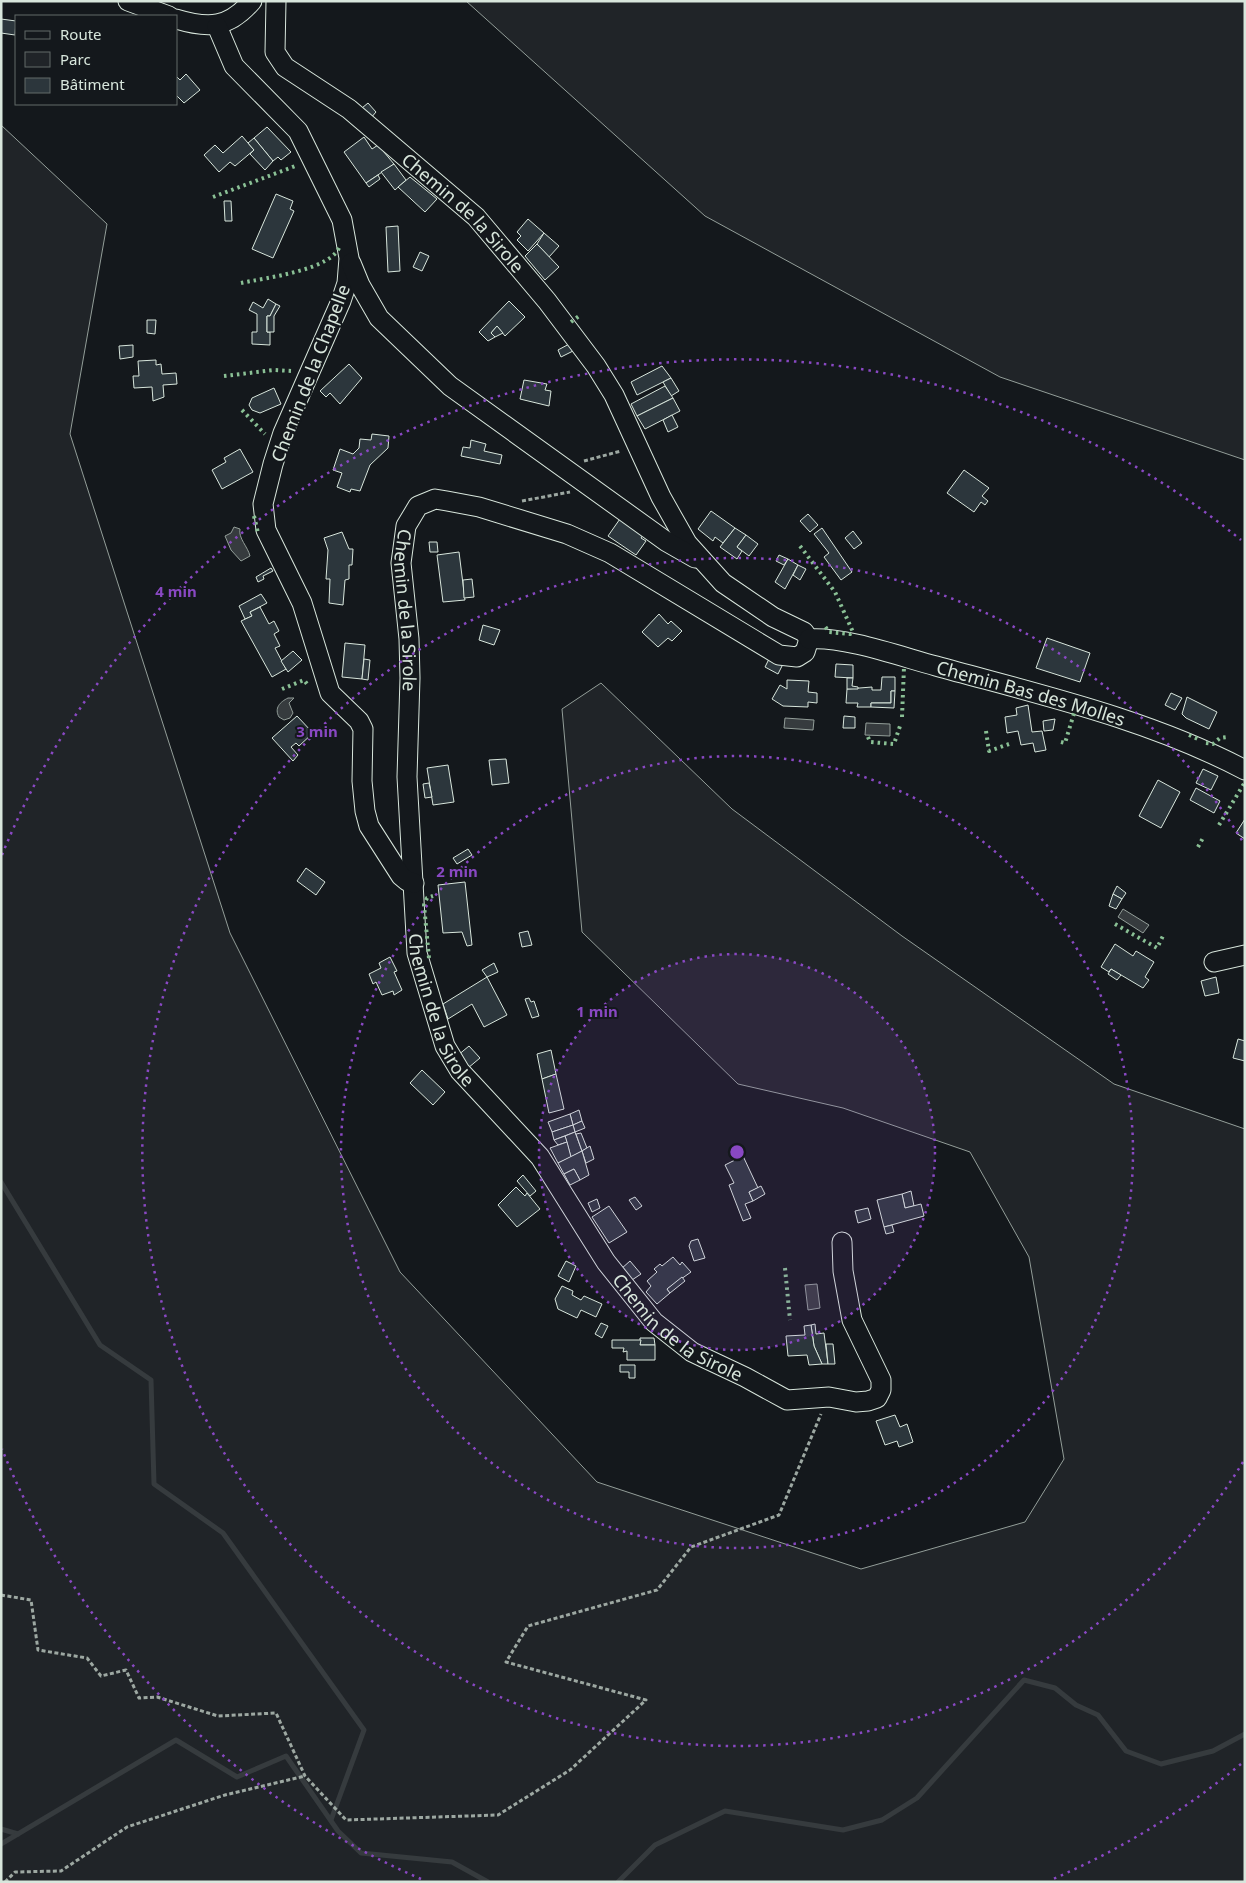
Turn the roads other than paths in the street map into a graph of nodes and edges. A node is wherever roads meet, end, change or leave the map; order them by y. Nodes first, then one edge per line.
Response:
1 (128, 1) edge
2 (252, 1) edge
3 (276, 1) edge
4 (166, 15) edge
5 (178, 20) edge
6 (217, 26) junction
7 (350, 261) junction
8 (707, 565) junction
9 (810, 639) junction
10 (1245, 770) edge
11 (414, 883) junction
12 (1245, 955) edge
13 (1214, 962) dead end
14 (842, 1242) dead end

1 - 4 street
2 - 6 street
3 - 8 street, Chemin de la Sirole
5 - 6 street
6 - 7 street, Chemin de la Chapelle
7 - 8 street
7 - 11 street, Chemin de la Chapelle
8 - 9 street, Chemin de la Sirole
9 - 10 street, Chemin Bas des Molles
9 - 11 street, Chemin de la Sirole
11 - 14 street, Chemin de la Sirole
12 - 13 street

